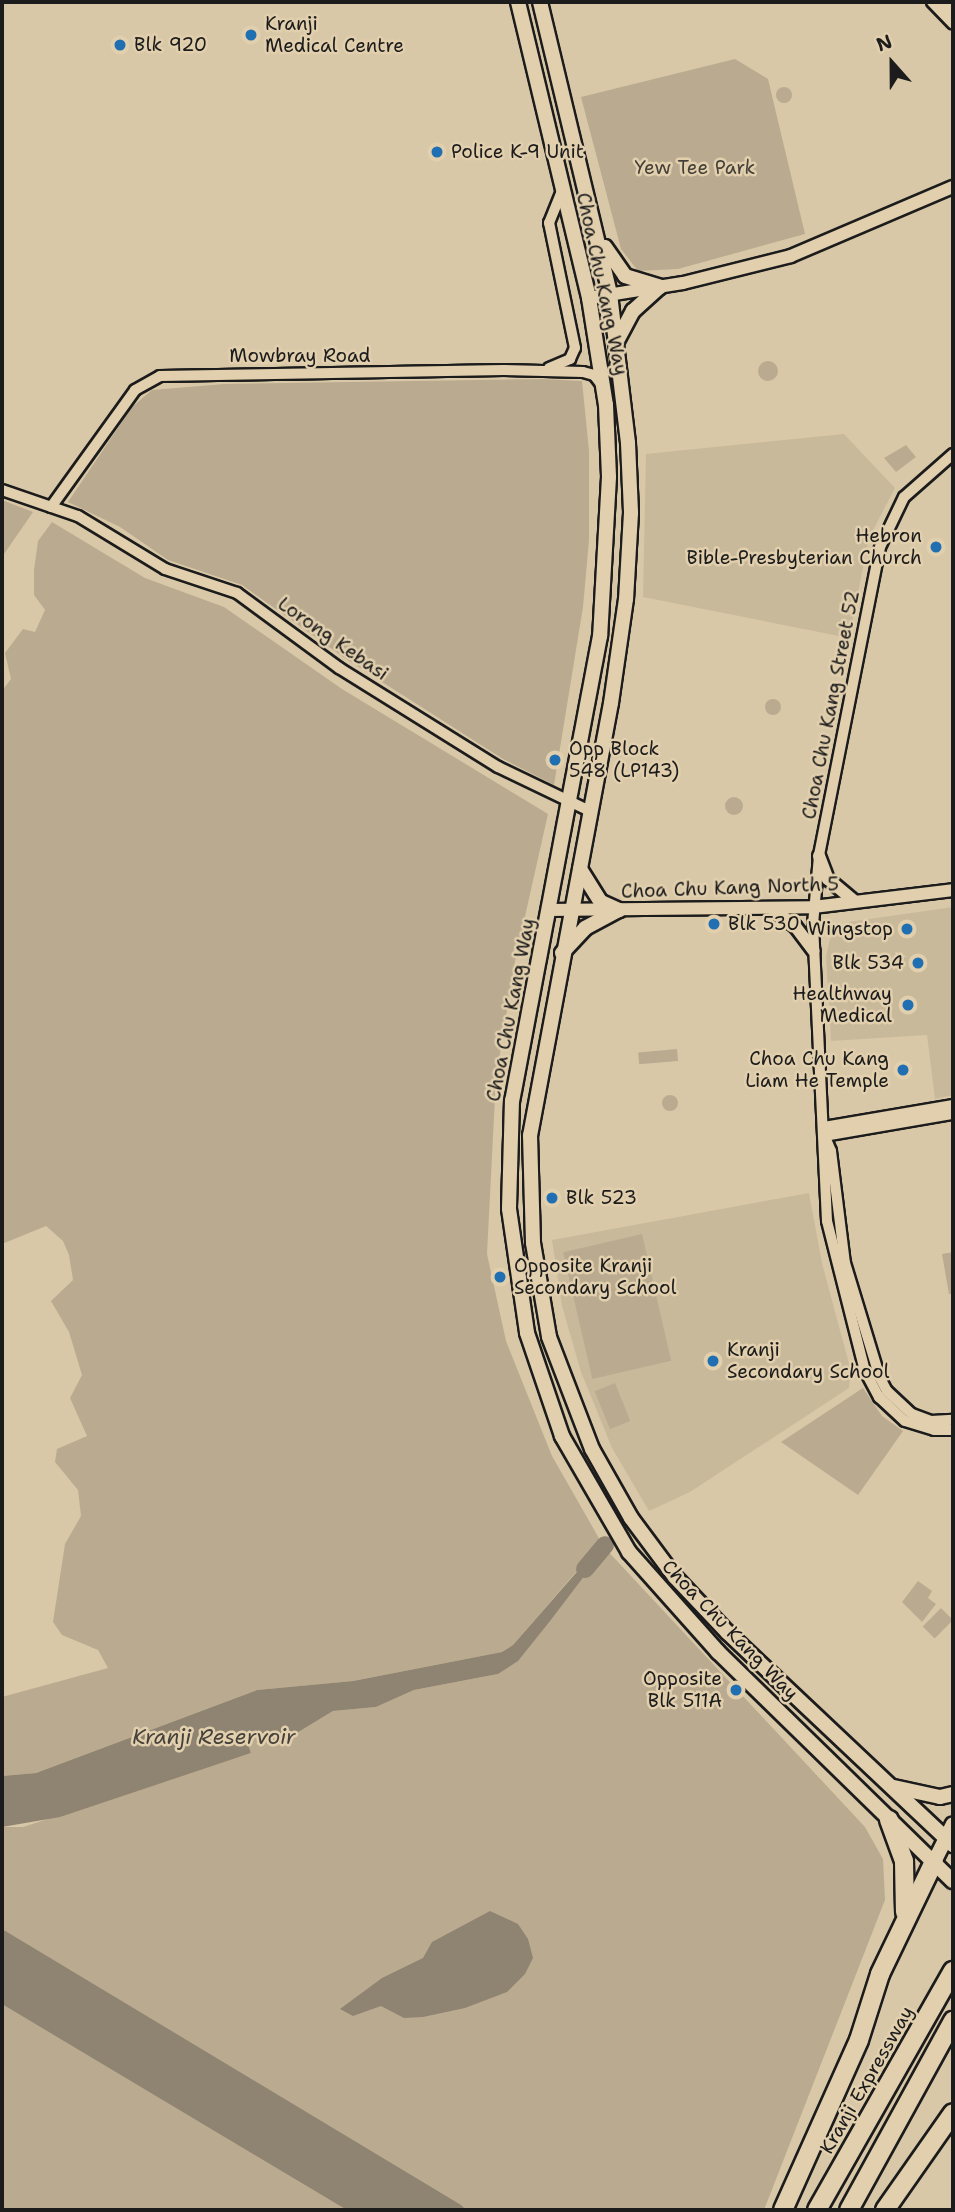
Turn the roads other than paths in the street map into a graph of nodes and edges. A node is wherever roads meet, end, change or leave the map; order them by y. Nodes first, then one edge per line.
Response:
1 (518, 2) edge
2 (540, 2) edge
3 (932, 2) edge
4 (951, 14) edge
5 (953, 187) edge
6 (562, 188) junction
7 (597, 234) junction
8 (660, 287) junction
9 (610, 295) junction
10 (589, 298) junction
11 (617, 341) junction
12 (539, 372) junction
13 (604, 390) junction
14 (953, 454) edge
15 (2, 490) edge
16 (48, 506) junction
17 (570, 802) junction
18 (590, 811) junction
19 (819, 856) junction
20 (580, 870) junction
21 (953, 890) edge
22 (855, 902) junction
23 (813, 907) junction
24 (773, 909) junction
25 (548, 910) junction
26 (570, 911) junction
27 (618, 911) junction
28 (814, 951) junction
29 (561, 954) junction
30 (953, 1105) edge
31 (953, 1114) edge
32 (824, 1131) junction
33 (953, 1420) edge
34 (953, 1430) edge
35 (892, 1787) junction
36 (953, 1794) edge
37 (889, 1820) junction
38 (951, 1835) edge
39 (943, 1871) edge
40 (904, 1922) junction
41 (953, 1971) edge
42 (953, 2021) edge
43 (953, 2113) edge
44 (783, 2210) edge
45 (817, 2210) edge
46 (849, 2210) edge
47 (885, 2210) edge

1 - 6 main road, Choa Chu Kang Way
2 - 7 main road, Choa Chu Kang Way
3 - 4 street
5 - 8 street
6 - 10 main road, Choa Chu Kang Way
6 - 12 street
7 - 8 main road
7 - 9 main road, Choa Chu Kang Way
8 - 9 street
8 - 11 main road
9 - 10 street
9 - 11 main road, Choa Chu Kang Way
10 - 13 main road, Choa Chu Kang Way
11 - 18 main road, Choa Chu Kang Way
12 - 13 street, Mowbray Road
12 - 16 street, Mowbray Road
13 - 17 main road, Choa Chu Kang Way
14 - 19 street, Choa Chu Kang Street 52
15 - 16 street, Lorong Kebasi
16 - 17 street, Lorong Kebasi
17 - 18 street, Lorong Kebasi
17 - 25 main road, Choa Chu Kang Way
18 - 20 main road, Choa Chu Kang Way
19 - 22 street
19 - 23 street, Choa Chu Kang Street 52
20 - 26 main road, Choa Chu Kang Way
20 - 27 main road
21 - 22 street, Choa Chu Kang North 5
22 - 23 street, Choa Chu Kang North 5
23 - 24 street, Choa Chu Kang North 5
23 - 28 street, Choa Chu Kang Street 52
24 - 27 street, Choa Chu Kang North 5
24 - 28 street
25 - 26 street, Choa Chu Kang North 5
25 - 37 main road, Choa Chu Kang Way
26 - 27 street, Choa Chu Kang North 5
26 - 29 main road, Choa Chu Kang Way
27 - 29 main road
28 - 32 street, Choa Chu Kang Street 52
29 - 35 main road, Choa Chu Kang Way
30 - 32 street
31 - 32 street
32 - 33 street
32 - 34 street
35 - 36 main road
35 - 38 main road, Choa Chu Kang Way
37 - 39 main road, Choa Chu Kang Way
37 - 40 highway
38 - 39 main road
39 - 40 highway
40 - 44 highway
41 - 45 highway, Kranji Expressway
42 - 46 highway
43 - 47 highway

